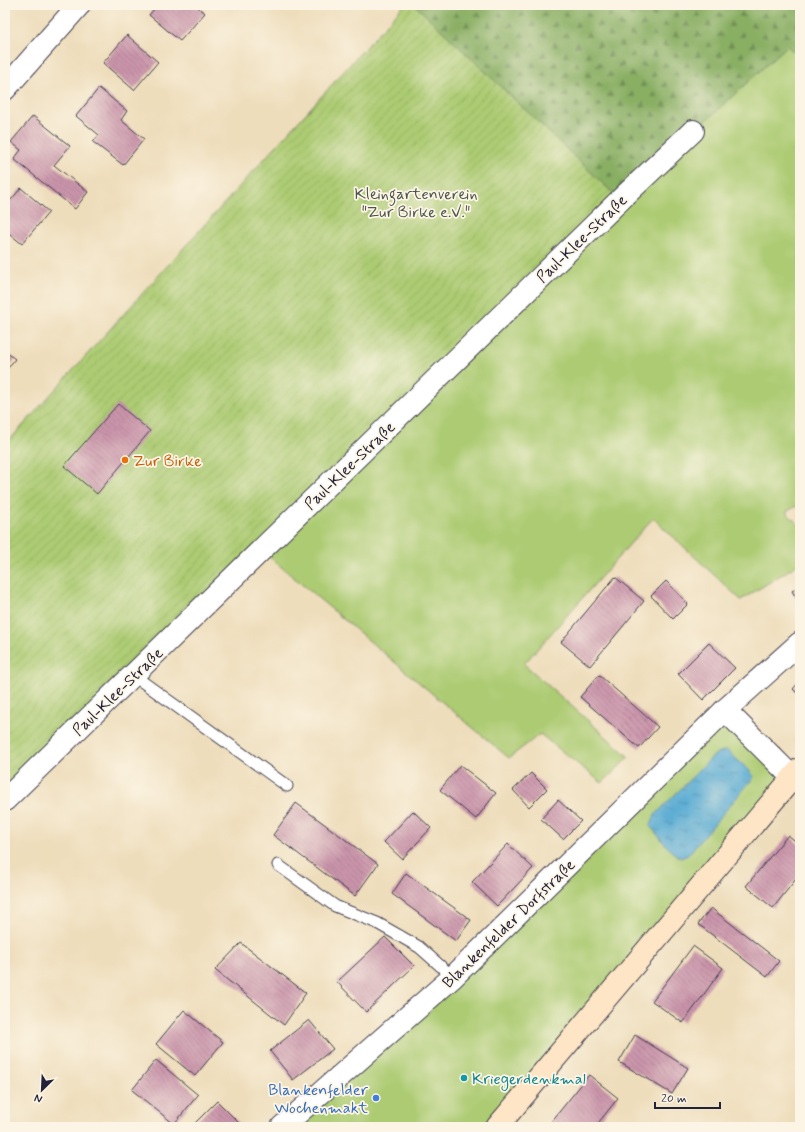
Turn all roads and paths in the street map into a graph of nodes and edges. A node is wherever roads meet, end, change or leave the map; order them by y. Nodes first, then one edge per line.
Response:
1 (79, 5) edge
2 (5, 89) edge
3 (694, 131) dead end
4 (800, 643) edge
5 (132, 675) junction
6 (725, 710) junction
7 (796, 773) edge
8 (287, 786) dead end
9 (5, 800) edge
10 (278, 865) dead end
11 (453, 977) junction
12 (282, 1127) edge
13 (497, 1127) edge

1 - 2 street
3 - 5 street, Paul-Klee-Straße
4 - 6 street, Blankenfelder Dorfstraße
5 - 8 lane
5 - 9 street, Paul-Klee-Straße
6 - 7 street
6 - 11 street, Blankenfelder Dorfstraße
7 - 13 main road
10 - 11 lane
11 - 12 street, Blankenfelder Dorfstraße

